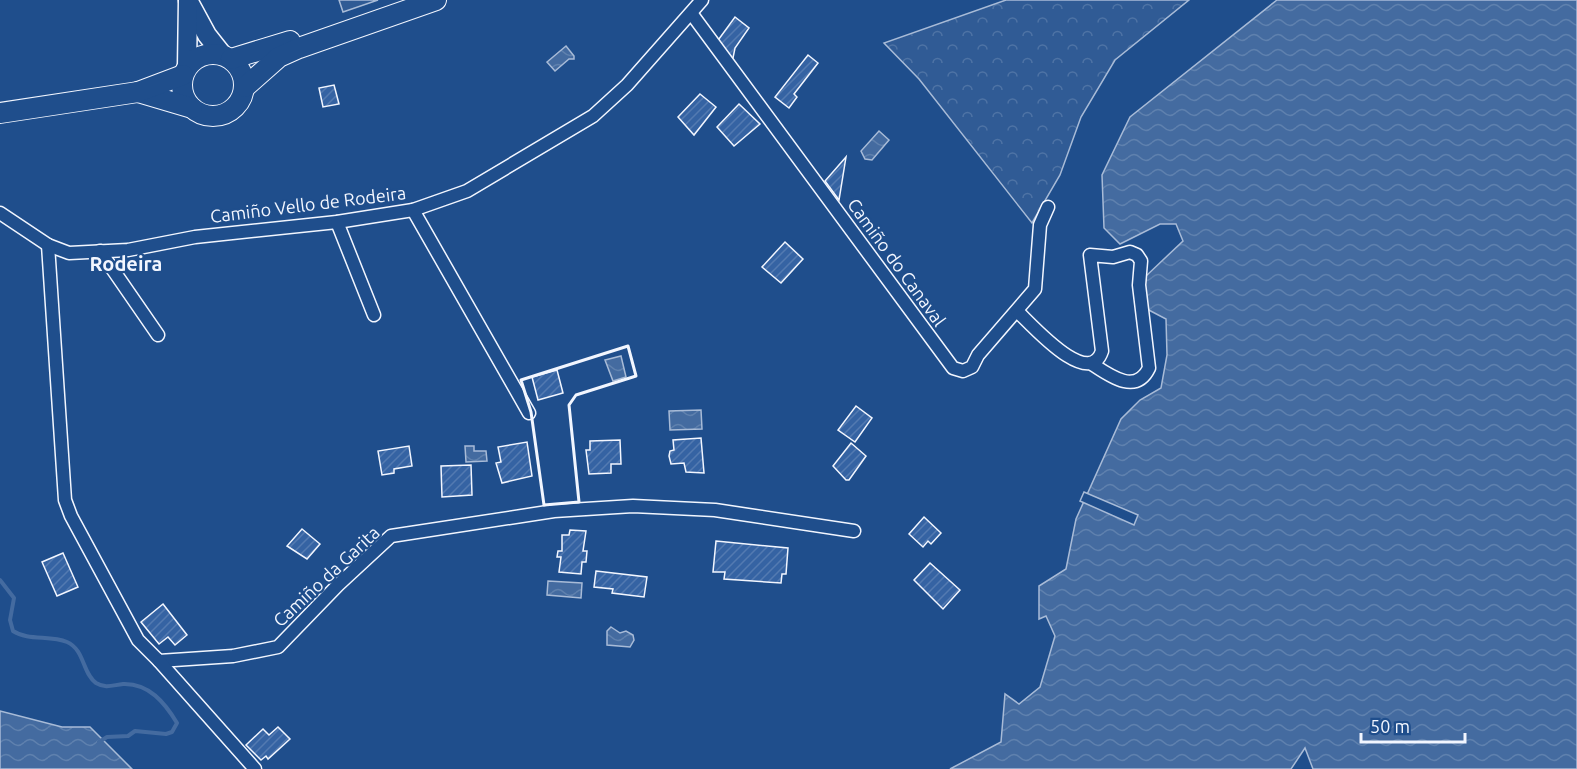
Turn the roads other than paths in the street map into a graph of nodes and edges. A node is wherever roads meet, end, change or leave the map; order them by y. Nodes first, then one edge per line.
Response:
1 (188, 0) edge
2 (436, 0) edge
3 (702, 0) edge
4 (408, 3) edge
5 (691, 13) junction
6 (226, 57) junction
7 (185, 71) junction
8 (245, 87) junction
9 (138, 92) junction
10 (192, 108) junction
11 (0, 113) edge
12 (1048, 207) dead end
13 (413, 210) junction
14 (0, 213) edge
15 (337, 222) junction
16 (48, 244) junction
17 (99, 251) junction
18 (1017, 310) junction
19 (374, 315) dead end
20 (158, 335) dead end
21 (1092, 364) junction
22 (529, 413) dead end
23 (854, 531) dead end
24 (159, 661) junction
25 (255, 769) edge

1 - 6 main road
1 - 7 main road
2 - 4 main road
3 - 5 street, Camiño Vello de Rodeira
4 - 6 main road
4 - 8 main road
5 - 13 street, Camiño Vello de Rodeira
5 - 18 street, Camiño do Canaval
6 - 7 main road
6 - 8 main road
7 - 9 main road
7 - 10 main road
8 - 10 main road
9 - 10 main road
9 - 11 main road
12 - 18 street, Camiño do Canaval
13 - 15 street, Camiño Vello de Rodeira
13 - 22 street
14 - 16 street, Camiño Vello de Rodeira
15 - 17 street, Camiño Vello de Rodeira
15 - 19 street
16 - 17 street, Camiño Vello de Rodeira
16 - 24 street
17 - 20 street
18 - 21 street
21 - 21 street
23 - 24 street, Camiño da Garita
24 - 25 street

